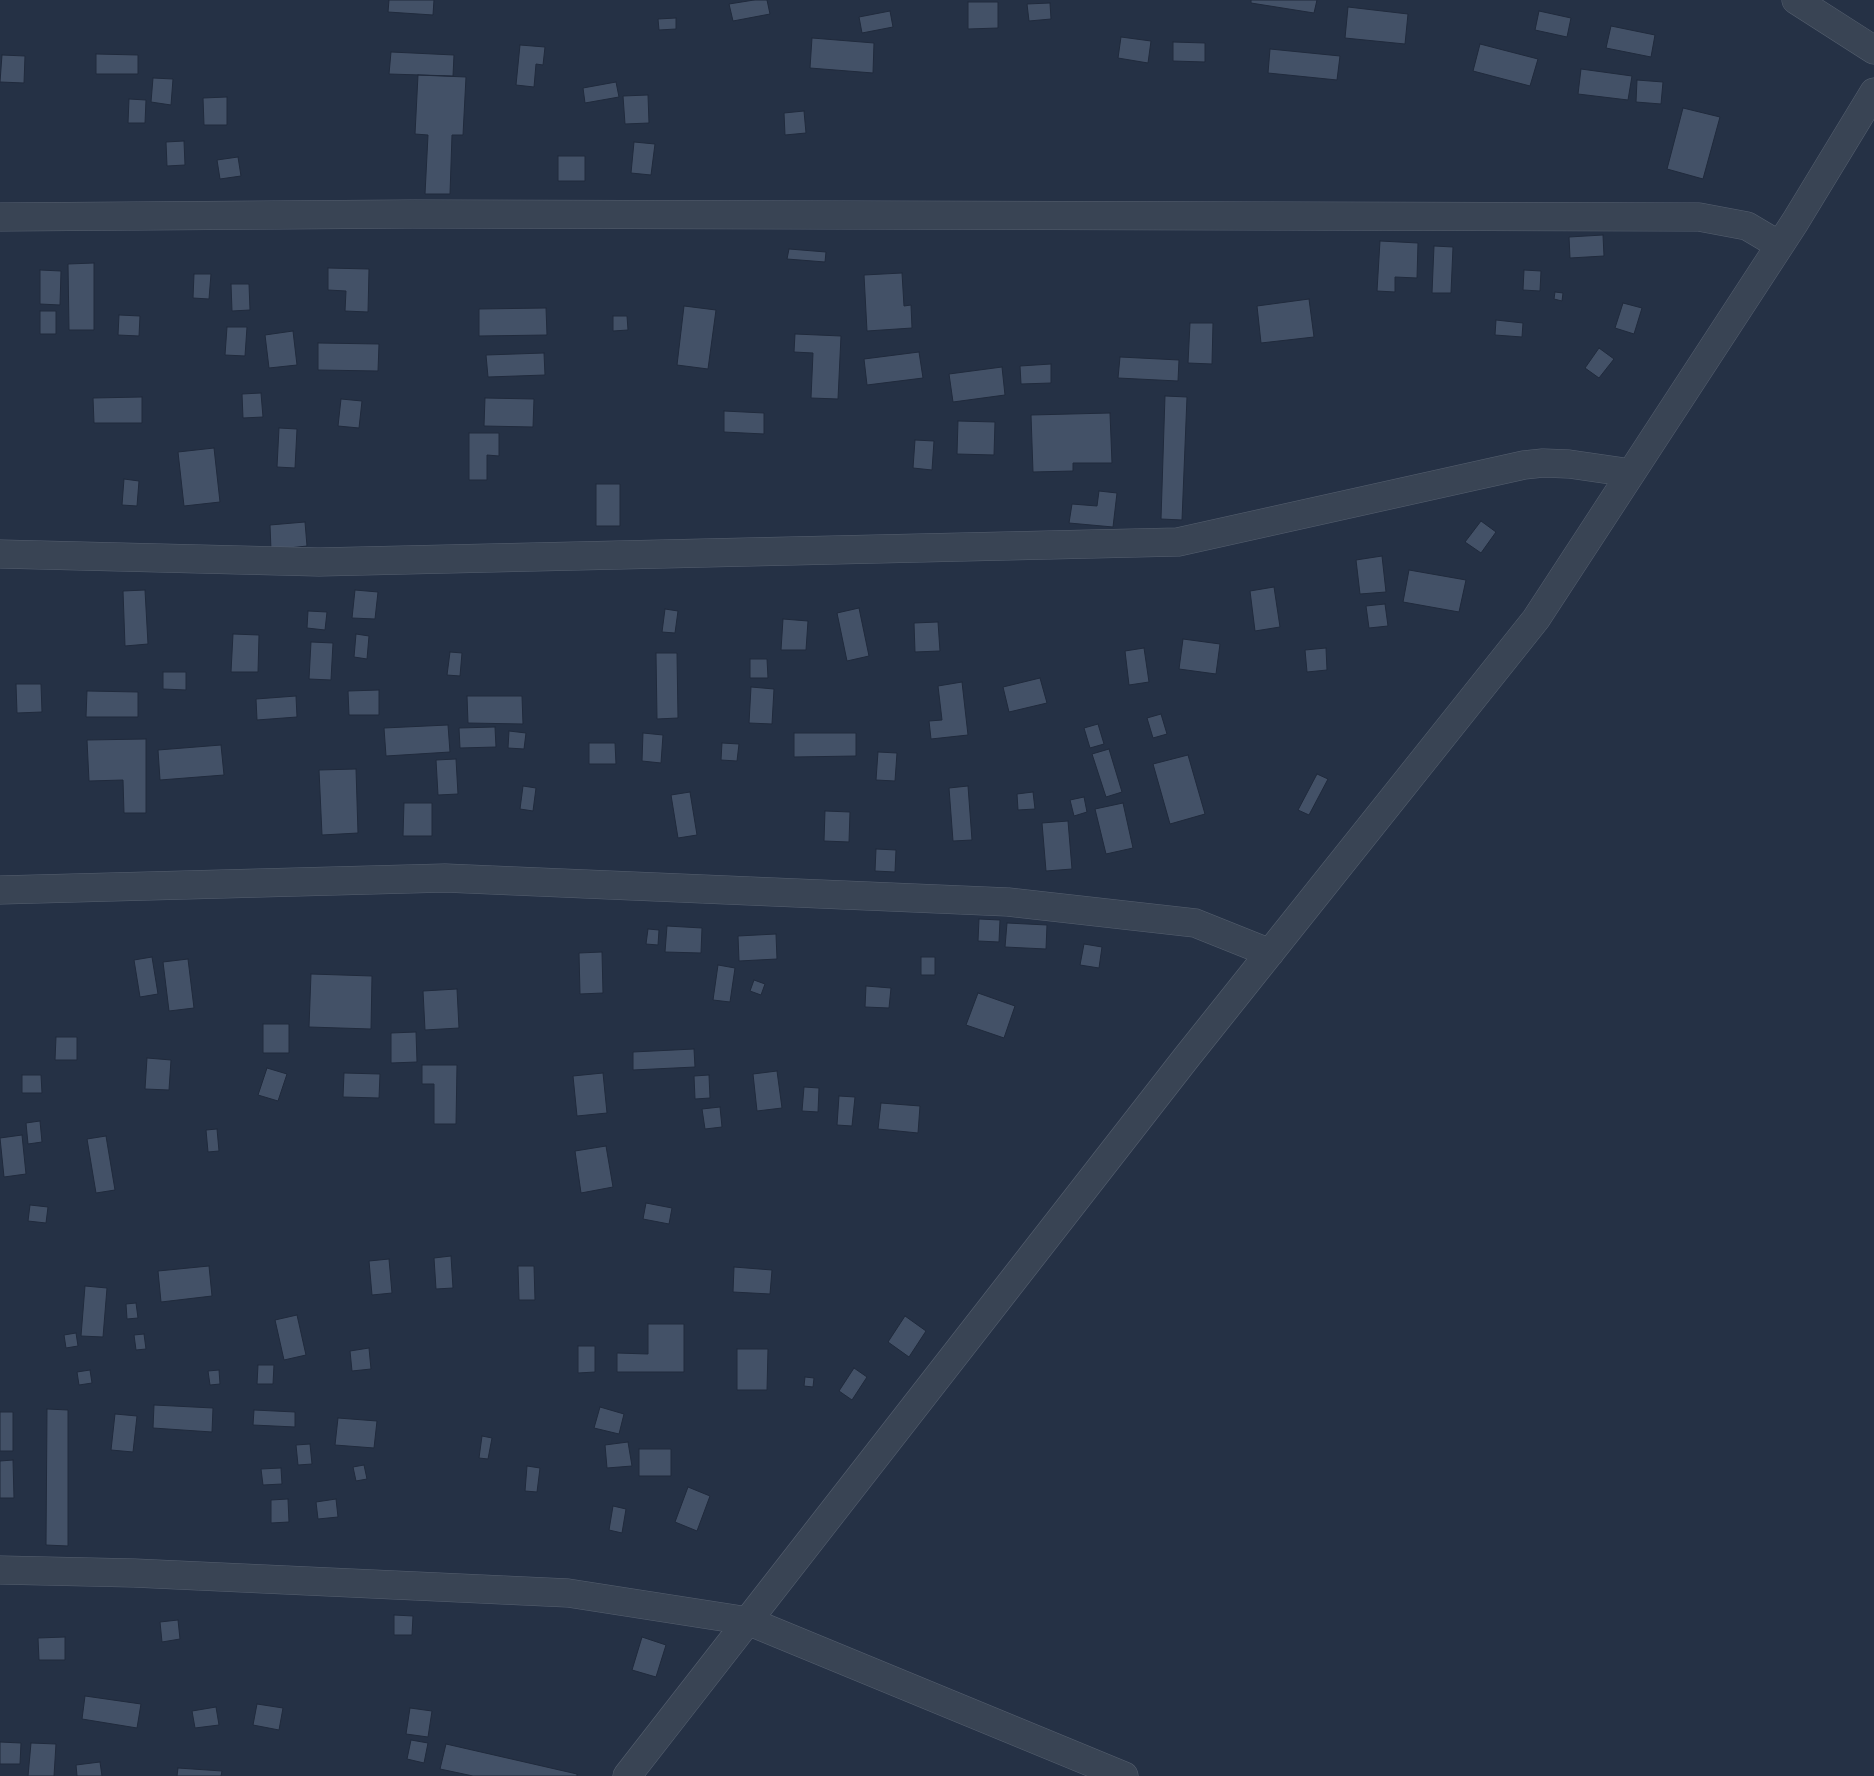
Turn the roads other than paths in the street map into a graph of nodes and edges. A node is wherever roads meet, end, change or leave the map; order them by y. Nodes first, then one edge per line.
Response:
1 (1796, 0) edge
2 (1874, 50) edge
3 (1874, 92) edge
4 (0, 217) edge
5 (1779, 245) junction
6 (1631, 473) junction
7 (0, 554) edge
8 (0, 890) edge
9 (1270, 953) junction
10 (0, 1570) edge
11 (748, 1621) junction
12 (627, 1776) edge
13 (1124, 1776) edge

1 - 2 street
3 - 5 street
4 - 5 street
5 - 6 street
6 - 7 street
6 - 9 street
8 - 9 street
9 - 11 street
10 - 11 street
11 - 12 street
11 - 13 street

